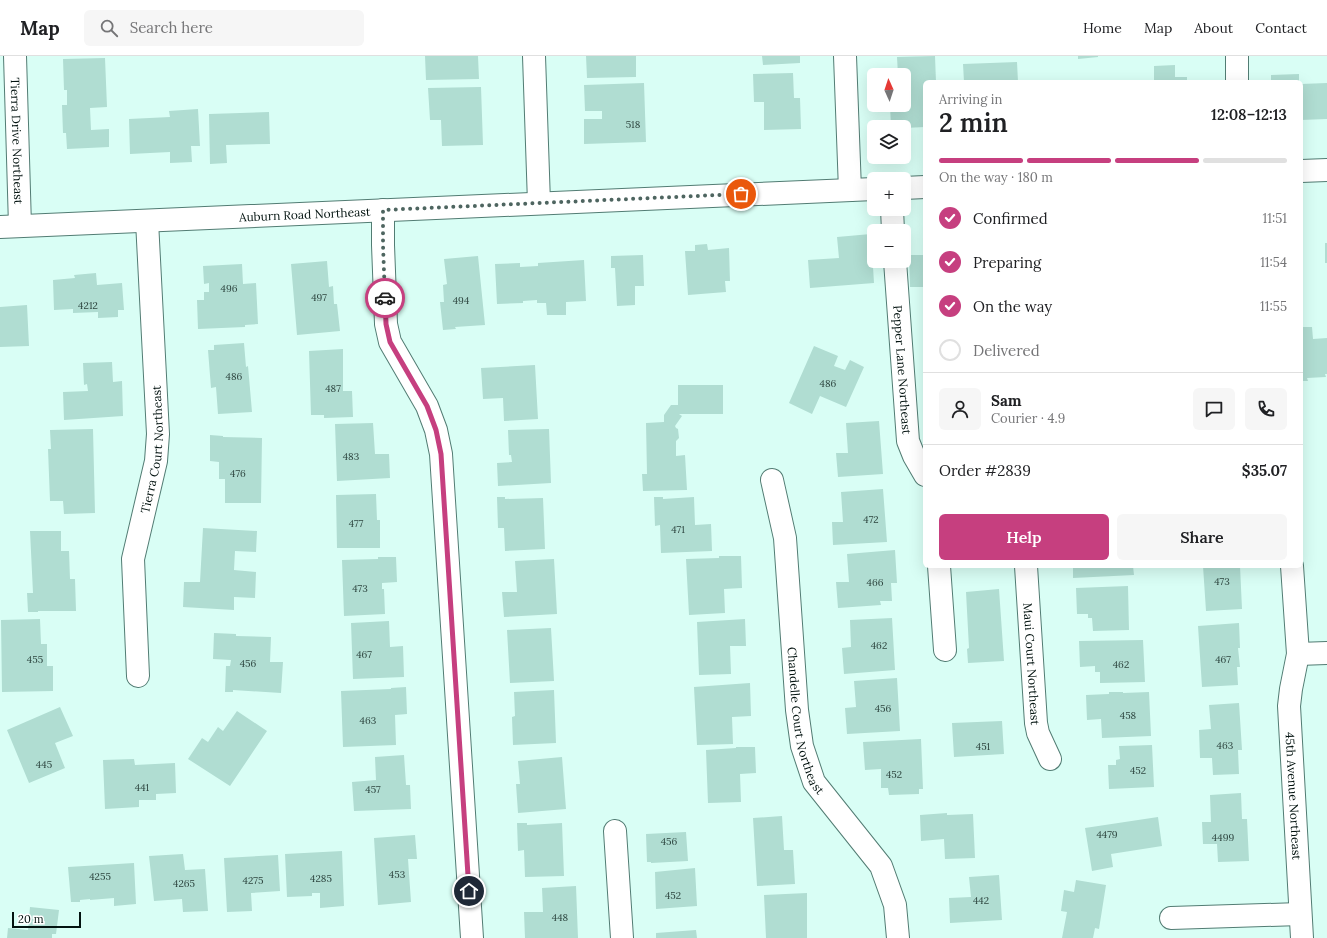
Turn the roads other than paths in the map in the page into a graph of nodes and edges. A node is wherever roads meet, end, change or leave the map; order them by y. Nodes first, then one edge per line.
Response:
1 (15, 56) edge
2 (534, 56) edge
3 (845, 56) edge
4 (1237, 56) edge
5 (1237, 80) edge
6 (1327, 170) edge
7 (1303, 171) edge
8 (923, 187) edge
9 (911, 188) edge
10 (867, 189) edge
11 (850, 190) junction
12 (539, 203) junction
13 (383, 210) junction
14 (147, 221) junction
15 (10, 226) edge
16 (896, 268) edge
17 (923, 472) edge
18 (772, 480) dead end
19 (939, 568) edge
20 (1026, 568) edge
21 (1292, 568) edge
22 (945, 650) dead end
23 (1327, 653) edge
24 (1298, 654) junction
25 (138, 676) dead end
26 (1050, 759) dead end
27 (615, 831) dead end
28 (1300, 914) junction
29 (1171, 918) dead end
30 (472, 938) edge
31 (622, 938) edge
32 (898, 938) edge
33 (1302, 938) edge

1 - 15 street, Tierra Drive Northeast
2 - 12 street
3 - 11 street
4 - 5 street
6 - 7 street
8 - 9 street
10 - 11 street, Auburn Road Northeast
11 - 12 street, Auburn Road Northeast
12 - 13 street, Auburn Road Northeast
13 - 14 street, Auburn Road Northeast
13 - 30 street
14 - 15 street, Auburn Road Northeast
14 - 25 street, Tierra Court Northeast
16 - 17 street, Pepper Lane Northeast
18 - 32 street, Chandelle Court Northeast
19 - 22 street
20 - 26 street, Maui Court Northeast
21 - 24 street, 45th Avenue Northeast
23 - 24 street
24 - 28 street, 45th Avenue Northeast
27 - 31 street
28 - 29 street
28 - 33 street, 45th Avenue Northeast

